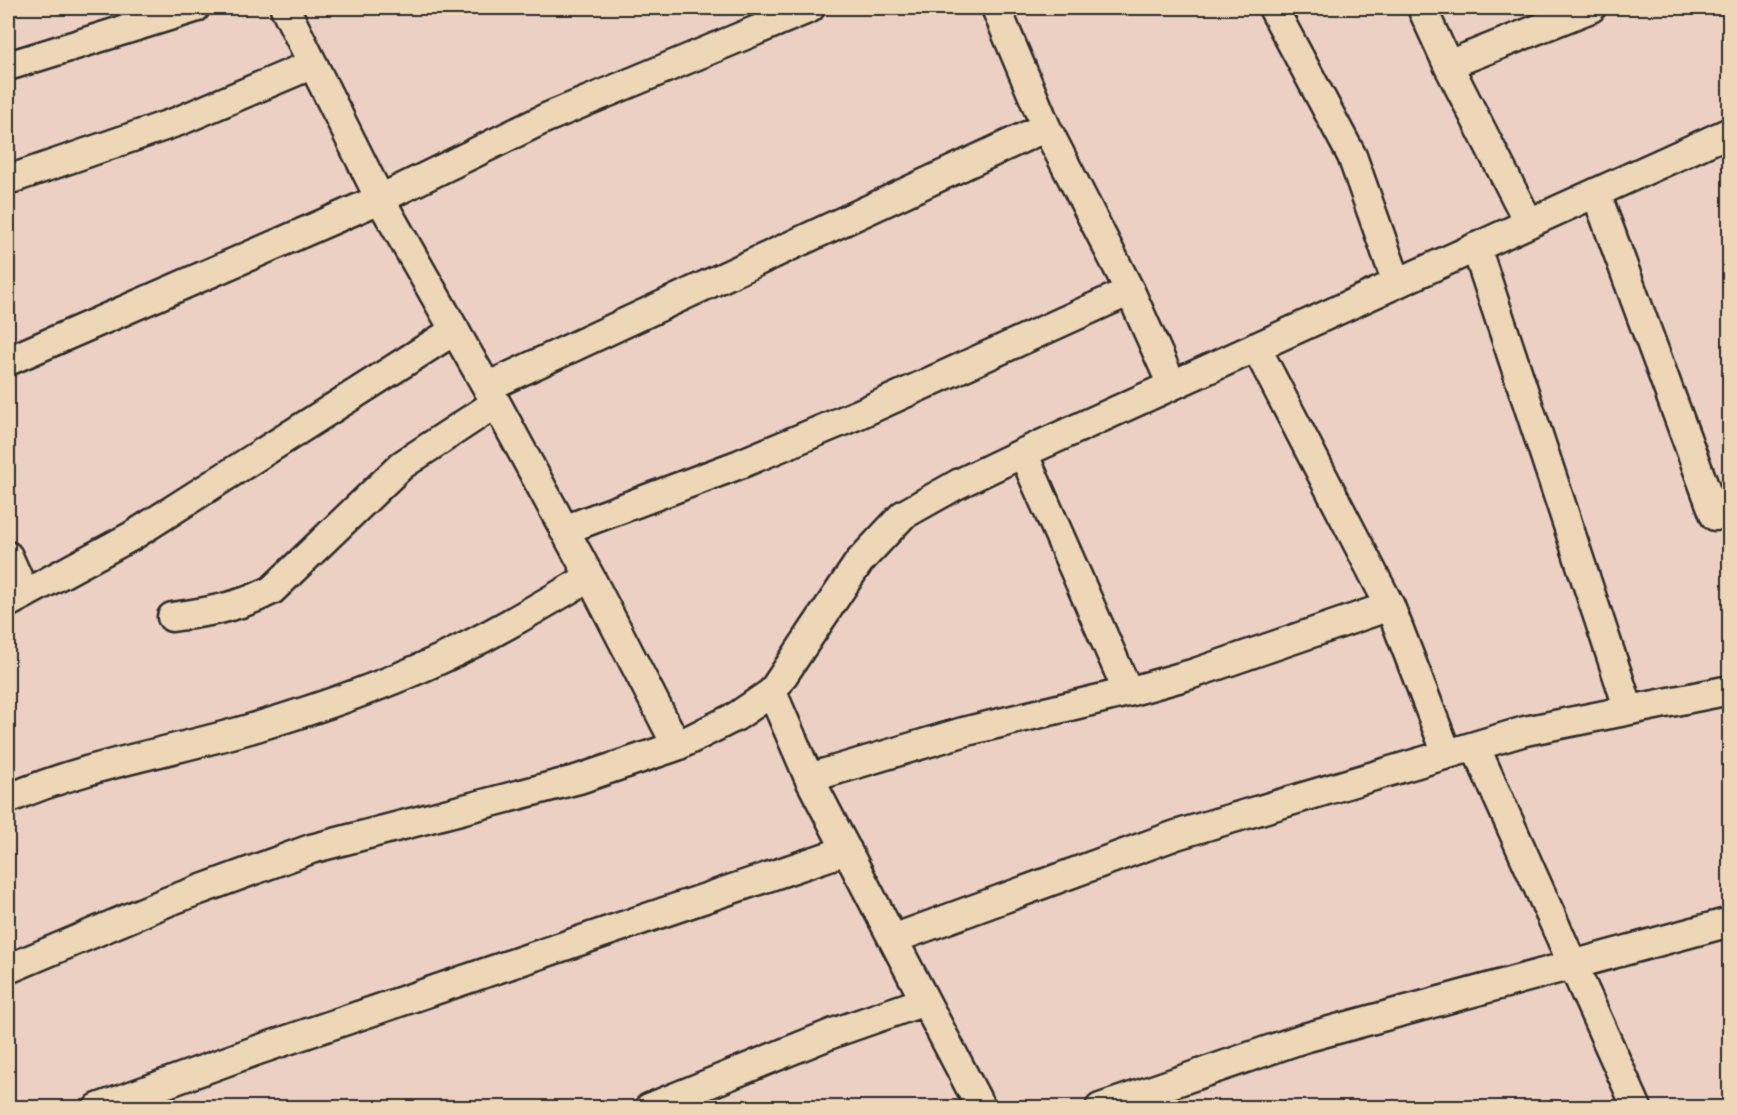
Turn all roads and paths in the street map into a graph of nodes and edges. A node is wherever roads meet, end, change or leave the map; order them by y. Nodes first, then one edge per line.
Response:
1 (195, 8) edge
2 (285, 8) edge
3 (810, 8) edge
4 (996, 8) edge
5 (1273, 8) edge
6 (1422, 8) edge
7 (1592, 8) edge
8 (313, 64) junction
9 (1448, 65) junction
10 (8, 66) edge
11 (1046, 127) junction
12 (1730, 132) edge
13 (8, 180) edge
14 (1596, 193) junction
15 (380, 199) junction
16 (1529, 223) junction
17 (1476, 247) junction
18 (1397, 283) junction
19 (1130, 291) junction
20 (455, 330) junction
21 (1256, 347) junction
22 (8, 361) edge
23 (1172, 385) junction
24 (491, 395) junction
25 (1023, 453) junction
26 (1715, 516) dead end
27 (564, 530) junction
28 (8, 556) edge
29 (590, 577) junction
30 (16, 598) edge
31 (1390, 606) junction
32 (172, 617) dead end
33 (1730, 690) edge
34 (772, 692) junction
35 (1128, 692) junction
36 (1629, 710) junction
37 (677, 746) junction
38 (1475, 746) junction
39 (1447, 754) junction
40 (809, 778) junction
41 (8, 799) edge
42 (847, 850) junction
43 (1730, 922) edge
44 (893, 939) junction
45 (1573, 964) junction
46 (8, 969) edge
47 (925, 1001) junction
48 (98, 1107) edge
49 (649, 1107) edge
50 (981, 1107) edge
51 (1100, 1107) edge
52 (1637, 1107) edge

1 - 10 street
2 - 8 street
3 - 15 street
4 - 11 street
5 - 18 street
6 - 9 street
7 - 9 street
8 - 13 street
8 - 15 street
9 - 16 street
11 - 19 street
11 - 24 street
12 - 14 street
14 - 16 street
14 - 26 street
15 - 20 street
15 - 22 street
16 - 17 street
17 - 18 street
17 - 36 street
18 - 21 street
19 - 23 street
19 - 27 street
20 - 24 street
20 - 30 street
21 - 23 street
21 - 31 street
23 - 25 street
24 - 27 street
24 - 32 street
25 - 34 street
25 - 35 street
27 - 29 street
28 - 30 street
29 - 37 street
29 - 41 street
31 - 35 street
31 - 39 street
33 - 36 street
34 - 37 street
34 - 40 street
35 - 40 street
36 - 38 street
37 - 46 street
38 - 39 street
38 - 45 street
39 - 44 street
40 - 42 street
42 - 44 street
42 - 48 street
43 - 45 street
44 - 47 street
45 - 51 street
45 - 52 street
47 - 49 street
47 - 50 street

